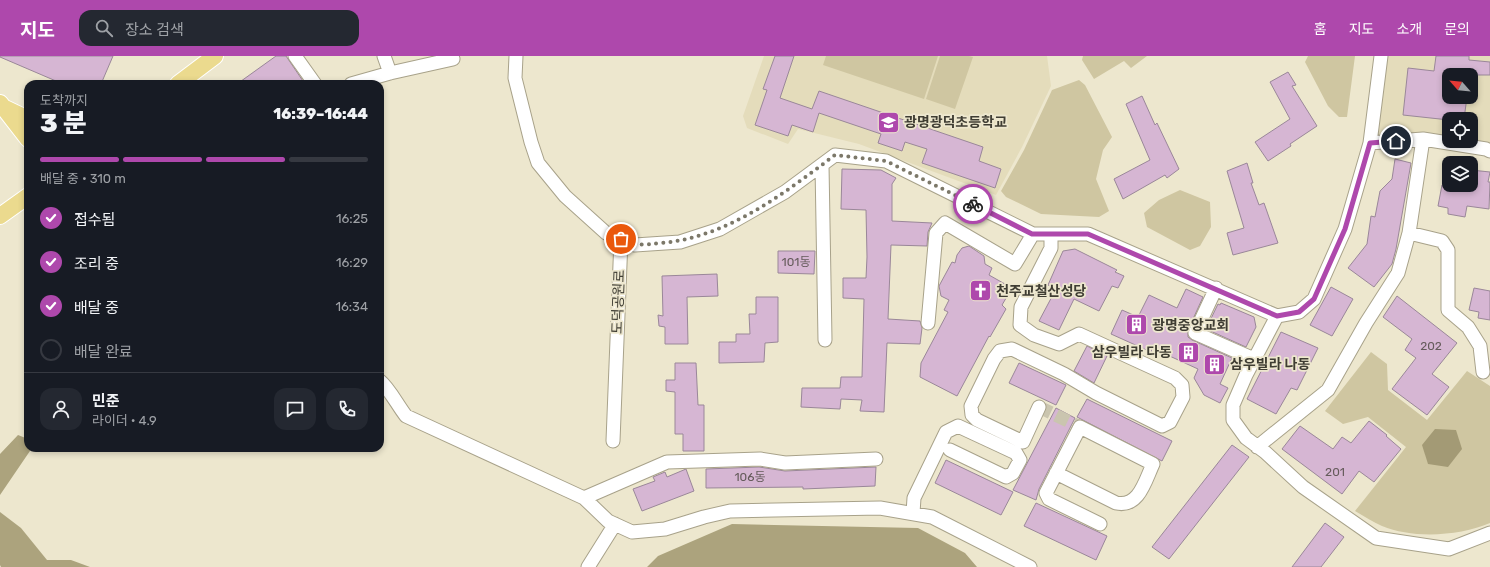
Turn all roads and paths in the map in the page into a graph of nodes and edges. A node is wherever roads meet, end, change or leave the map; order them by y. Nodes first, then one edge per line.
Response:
1 (215, 56) edge
2 (295, 56) edge
3 (384, 56) edge
4 (516, 56) edge
5 (1381, 56) edge
6 (453, 59) dead end
7 (390, 73) junction
8 (183, 80) edge
9 (312, 80) edge
10 (365, 80) edge
11 (2, 105) edge
12 (24, 117) edge
13 (24, 134) edge
14 (1423, 139) junction
15 (1370, 143) junction
16 (1490, 151) edge
17 (822, 165) junction
18 (24, 199) edge
19 (0, 216) edge
20 (1409, 233) junction
21 (1032, 234) junction
22 (1051, 234) junction
23 (621, 239) junction
24 (1216, 288) junction
25 (1277, 316) junction
26 (928, 323) dead end
27 (824, 340) dead end
28 (1254, 359) junction
29 (1483, 372) dead end
30 (384, 384) edge
31 (1039, 407) dead end
32 (613, 441) dead end
33 (1257, 447) junction
34 (950, 450) dead end
35 (876, 458) dead end
36 (1056, 473) junction
37 (584, 498) junction
38 (914, 513) junction
39 (615, 524) junction
40 (1100, 524) dead end
41 (1490, 533) edge
42 (588, 567) edge
43 (1030, 567) edge

1 - 8 main road
2 - 9 street
3 - 7 street
4 - 23 street
5 - 15 street
6 - 7 street
7 - 10 street
11 - 12 main road
11 - 13 main road
14 - 15 street
14 - 16 street
14 - 20 street
15 - 25 street
17 - 21 street
17 - 23 street
17 - 27 street
18 - 19 main road
20 - 29 street
20 - 33 street
21 - 22 street
21 - 26 street
22 - 24 street
22 - 31 street
23 - 32 street, 도덕공원로
24 - 25 street
24 - 28 street
25 - 28 street
28 - 33 street
30 - 37 street
33 - 41 street
34 - 38 street
35 - 37 street
36 - 36 street
36 - 40 street
37 - 39 street
38 - 39 street
38 - 43 street
39 - 42 street

